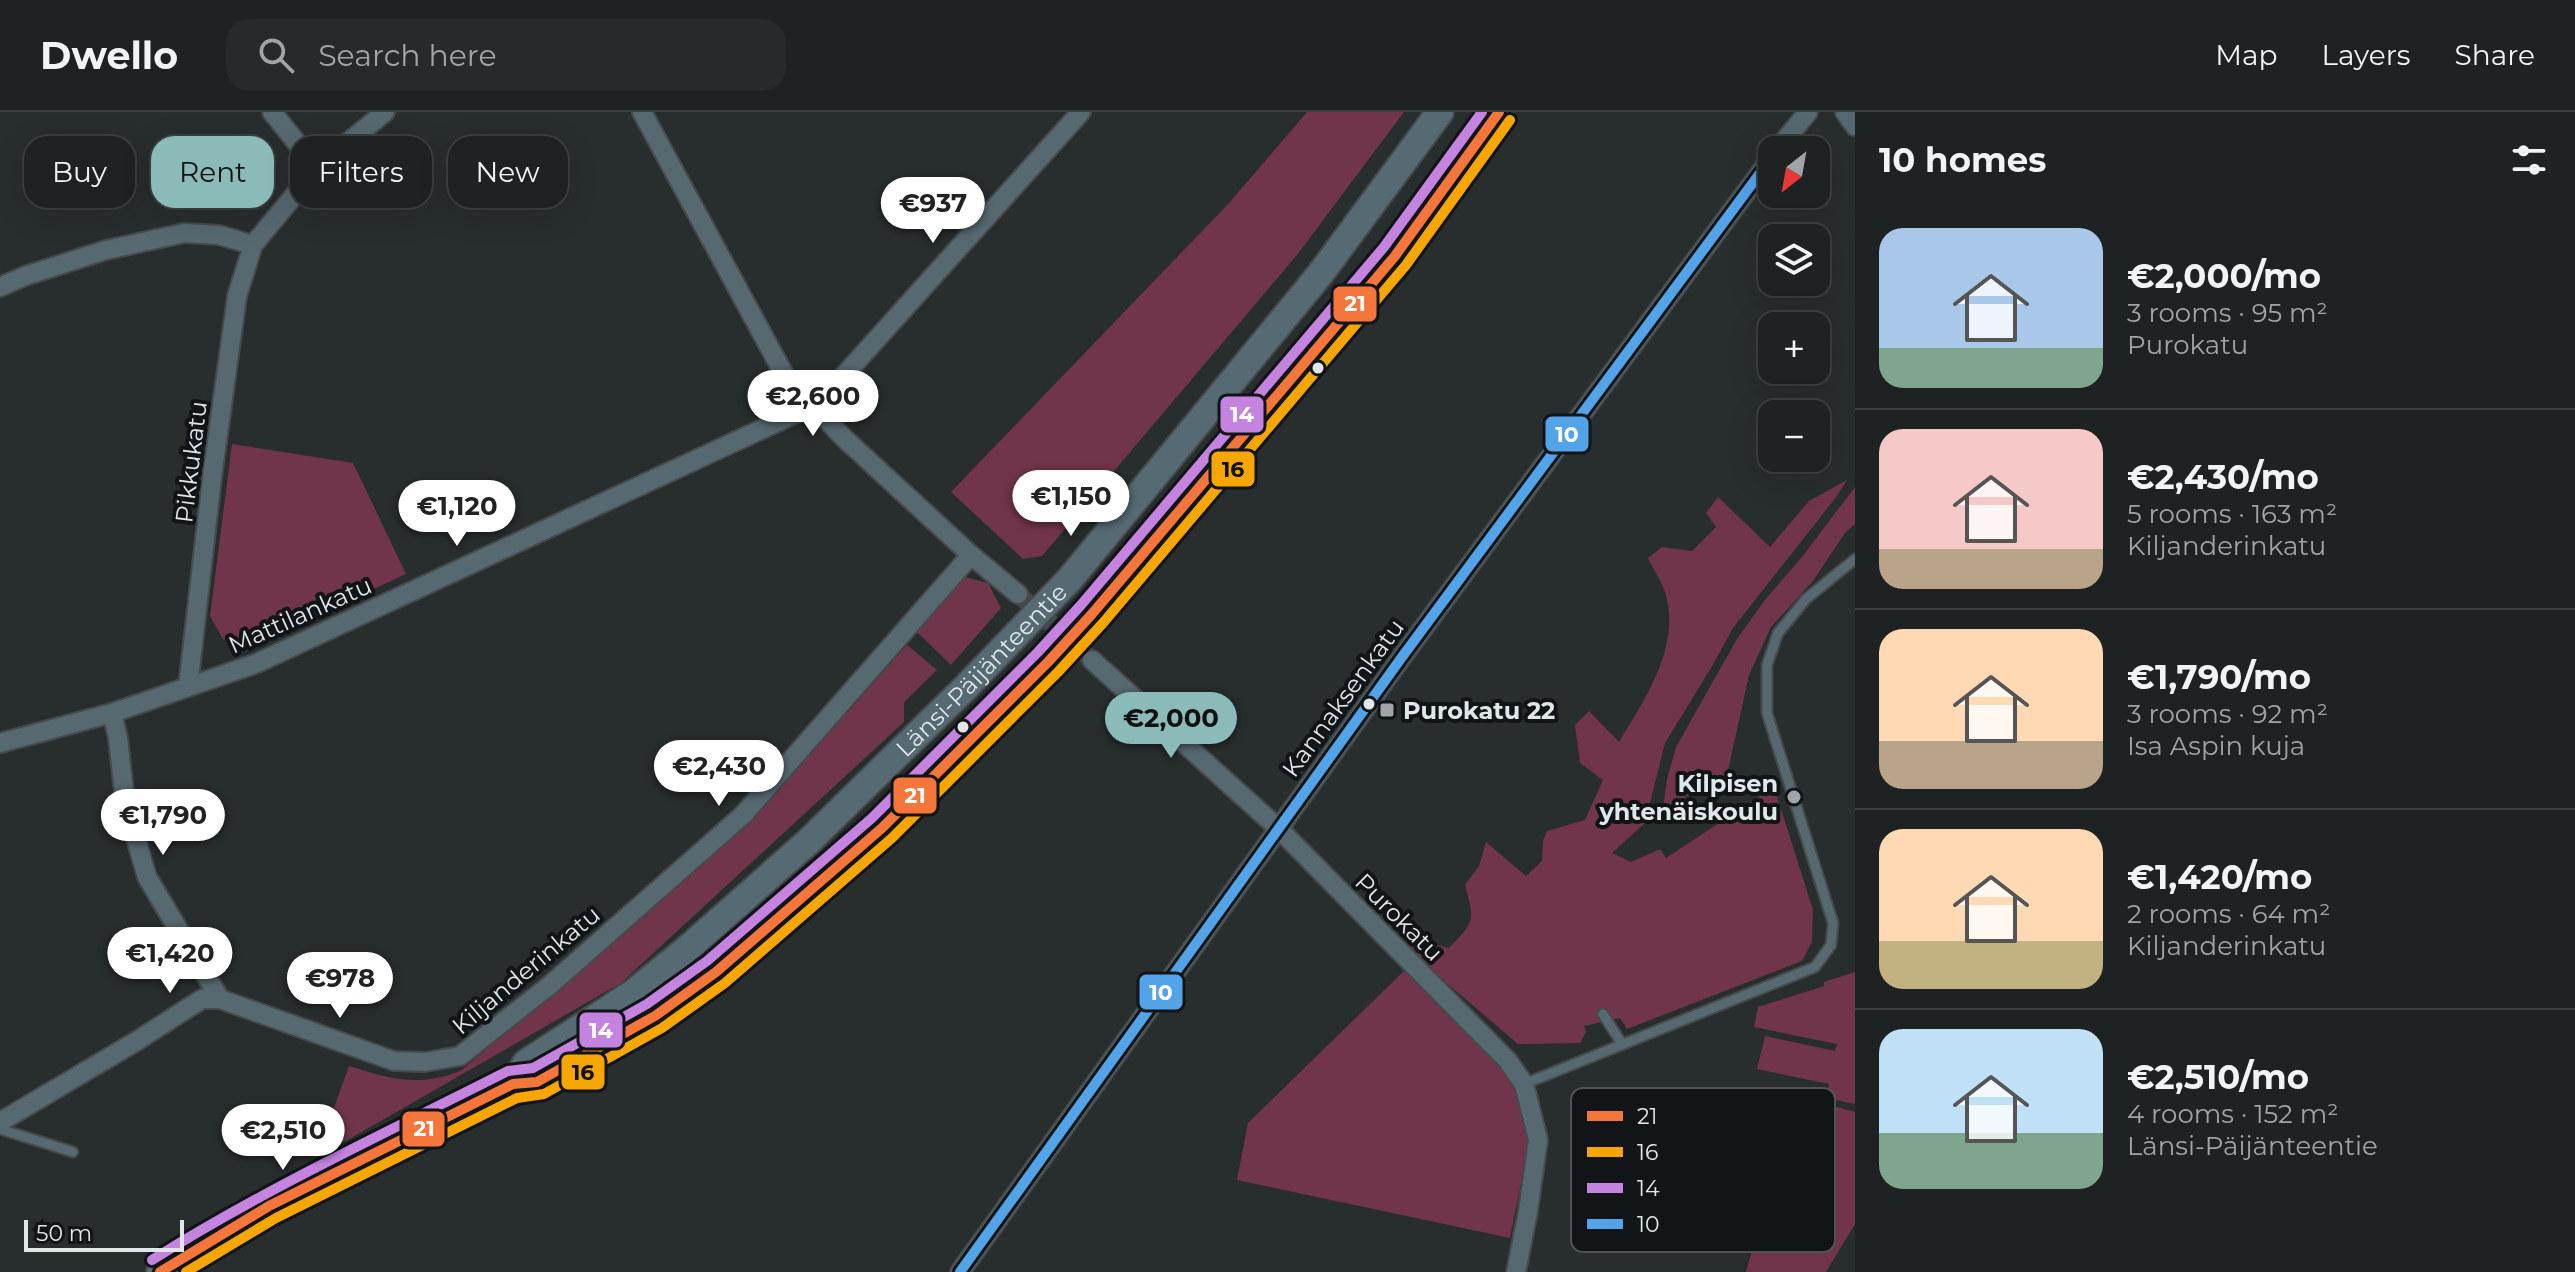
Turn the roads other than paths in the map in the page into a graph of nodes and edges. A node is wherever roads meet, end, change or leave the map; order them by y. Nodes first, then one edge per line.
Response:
1 (272, 112) edge
2 (385, 112) edge
3 (642, 112) edge
4 (1081, 112) edge
5 (1440, 112) edge
6 (1499, 112) edge
7 (1808, 112) edge
8 (1845, 112) edge
9 (1855, 126) edge
10 (291, 136) edge
11 (356, 136) edge
12 (1788, 136) edge
13 (1758, 176) edge
14 (290, 200) edge
15 (253, 245) junction
16 (0, 287) edge
17 (812, 406) junction
18 (971, 555) junction
19 (1855, 559) edge
20 (1018, 594) tunnel mouth
21 (1092, 660) tunnel mouth
22 (188, 687) junction
23 (112, 713) junction
24 (0, 743) edge
25 (1279, 829) junction
26 (220, 999) junction
27 (1603, 1014) dead end
28 (1622, 1044) junction
29 (560, 1056) junction
30 (1524, 1084) junction
31 (0, 1122) edge
32 (0, 1129) edge
33 (73, 1152) dead end
34 (160, 1272) edge
35 (960, 1272) edge
36 (1516, 1272) edge

1 - 10 street
2 - 11 street
3 - 17 street
4 - 17 street, Mattilankatu
5 - 29 main road, Länsi-Päijänteentie
6 - 29 main road, Länsi-Päijänteentie
7 - 12 street
8 - 9 street
13 - 25 street, Kannaksenkatu
14 - 15 street
15 - 16 street
15 - 22 street, Pikkukatu
17 - 18 street
17 - 22 street, Mattilankatu
18 - 20 street
18 - 26 street, Kiljanderinkatu
19 - 28 lane
21 - 25 street, Purokatu
22 - 23 street, Mattilankatu
23 - 24 street, Mattilankatu
23 - 26 street
25 - 30 street, Purokatu
25 - 35 street, Kannaksenkatu
26 - 31 street
27 - 28 lane
28 - 30 lane
29 - 34 main road, Länsi-Päijänteentie
30 - 36 street, Purokatu
32 - 33 lane

